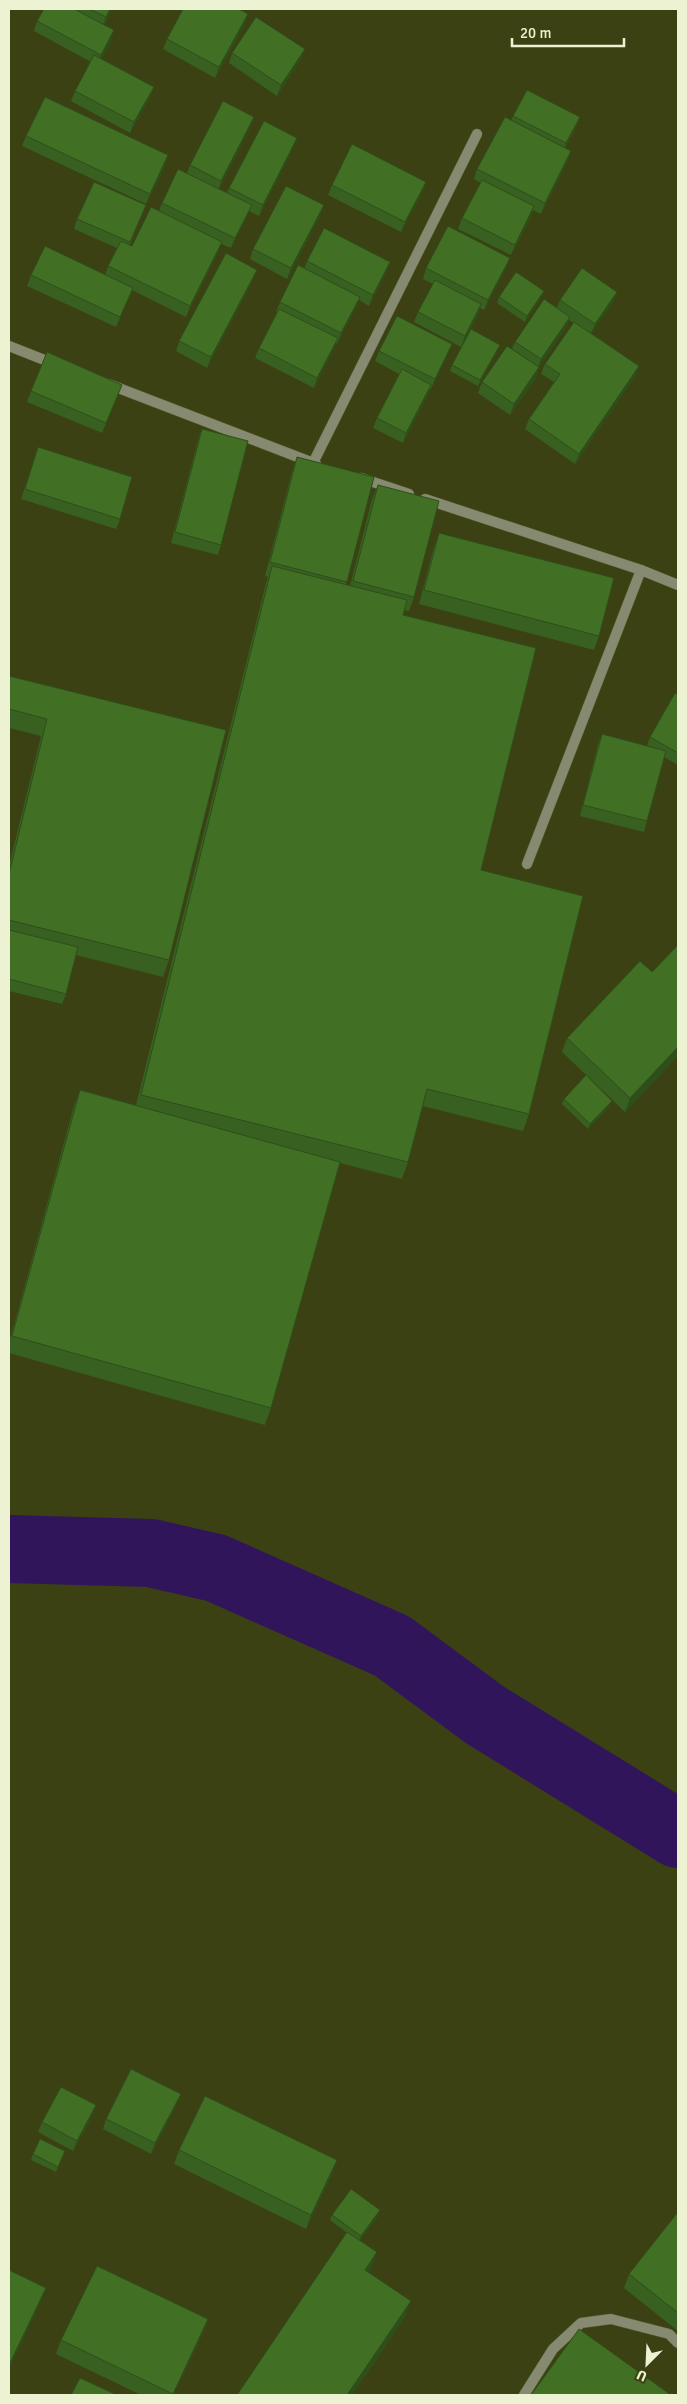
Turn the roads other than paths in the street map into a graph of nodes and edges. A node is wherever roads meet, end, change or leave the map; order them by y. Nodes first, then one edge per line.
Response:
1 (477, 134) dead end
2 (9, 346) edge
3 (64, 368) edge
4 (101, 382) edge
5 (351, 475) edge
6 (641, 570) junction
7 (678, 585) edge
8 (527, 864) dead end
9 (678, 2343) edge
10 (524, 2395) edge

1 - 4 street
2 - 3 street
5 - 6 street
6 - 7 street
6 - 8 street
9 - 10 street

